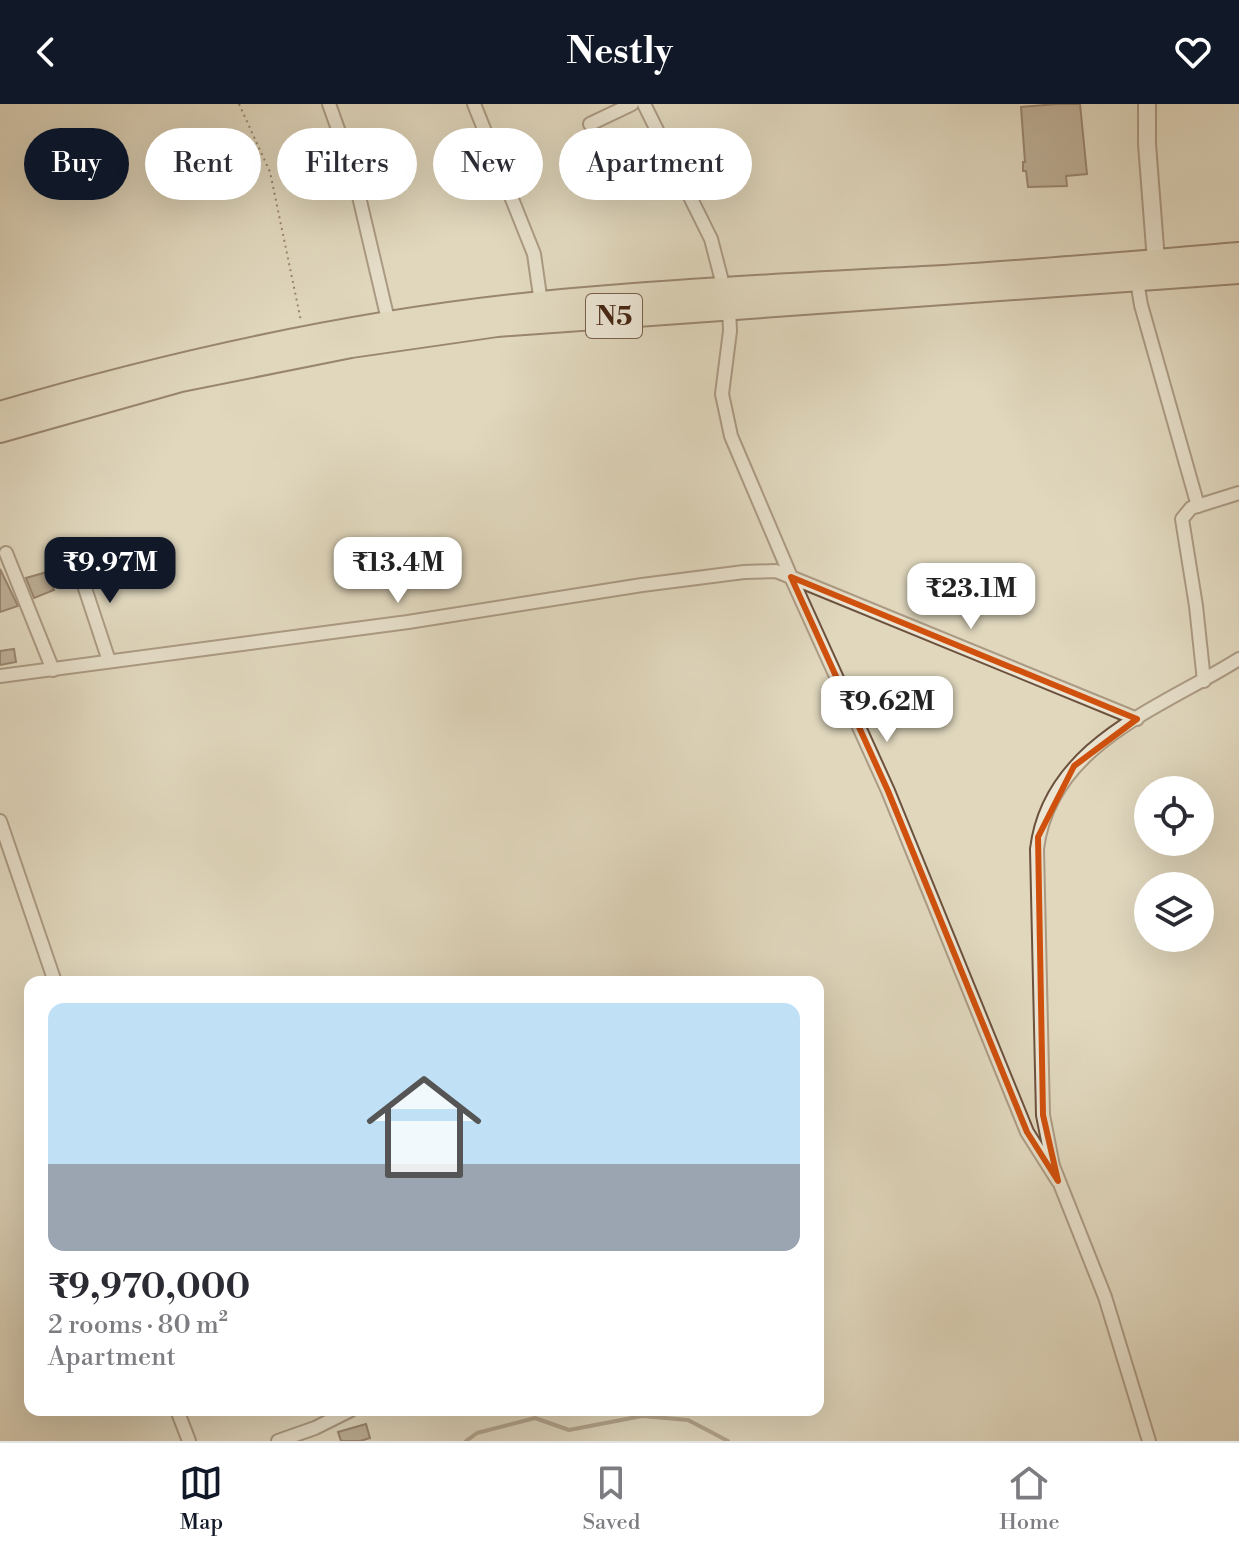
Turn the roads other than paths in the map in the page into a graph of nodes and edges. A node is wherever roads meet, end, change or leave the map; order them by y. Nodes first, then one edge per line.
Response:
1 (329, 104) edge
2 (474, 104) edge
3 (632, 104) edge
4 (644, 104) edge
5 (1147, 104) edge
6 (590, 124) dead end
7 (1239, 254) edge
8 (1239, 272) edge
9 (1151, 274) junction
10 (721, 299) junction
11 (541, 303) junction
12 (389, 324) junction
13 (0, 413) edge
14 (0, 431) edge
15 (1239, 493) edge
16 (1198, 506) junction
17 (6, 553) dead end
18 (76, 561) dead end
19 (791, 577) junction
20 (1239, 659) edge
21 (109, 661) junction
22 (53, 670) junction
23 (0, 676) edge
24 (1204, 681) junction
25 (1137, 719) junction
26 (0, 821) edge
27 (53, 976) edge
28 (1058, 1181) junction
29 (179, 1416) edge
30 (339, 1416) edge
31 (189, 1441) edge
32 (278, 1441) edge
33 (1149, 1441) edge

1 - 12 street
2 - 11 street
3 - 6 street
4 - 10 street
5 - 9 street
7 - 9 highway, N5
8 - 9 highway, N5
9 - 10 highway, N5
9 - 16 street
10 - 11 highway, N5
10 - 14 highway, N5
10 - 19 street
11 - 12 highway, N5
12 - 13 highway, N5
15 - 16 street
16 - 24 street
17 - 22 street
18 - 21 street
19 - 21 street
19 - 25 street
19 - 28 street
20 - 24 street
21 - 22 street
22 - 23 street
24 - 25 street
25 - 28 street
26 - 27 street
28 - 33 street
29 - 31 street
30 - 32 street

